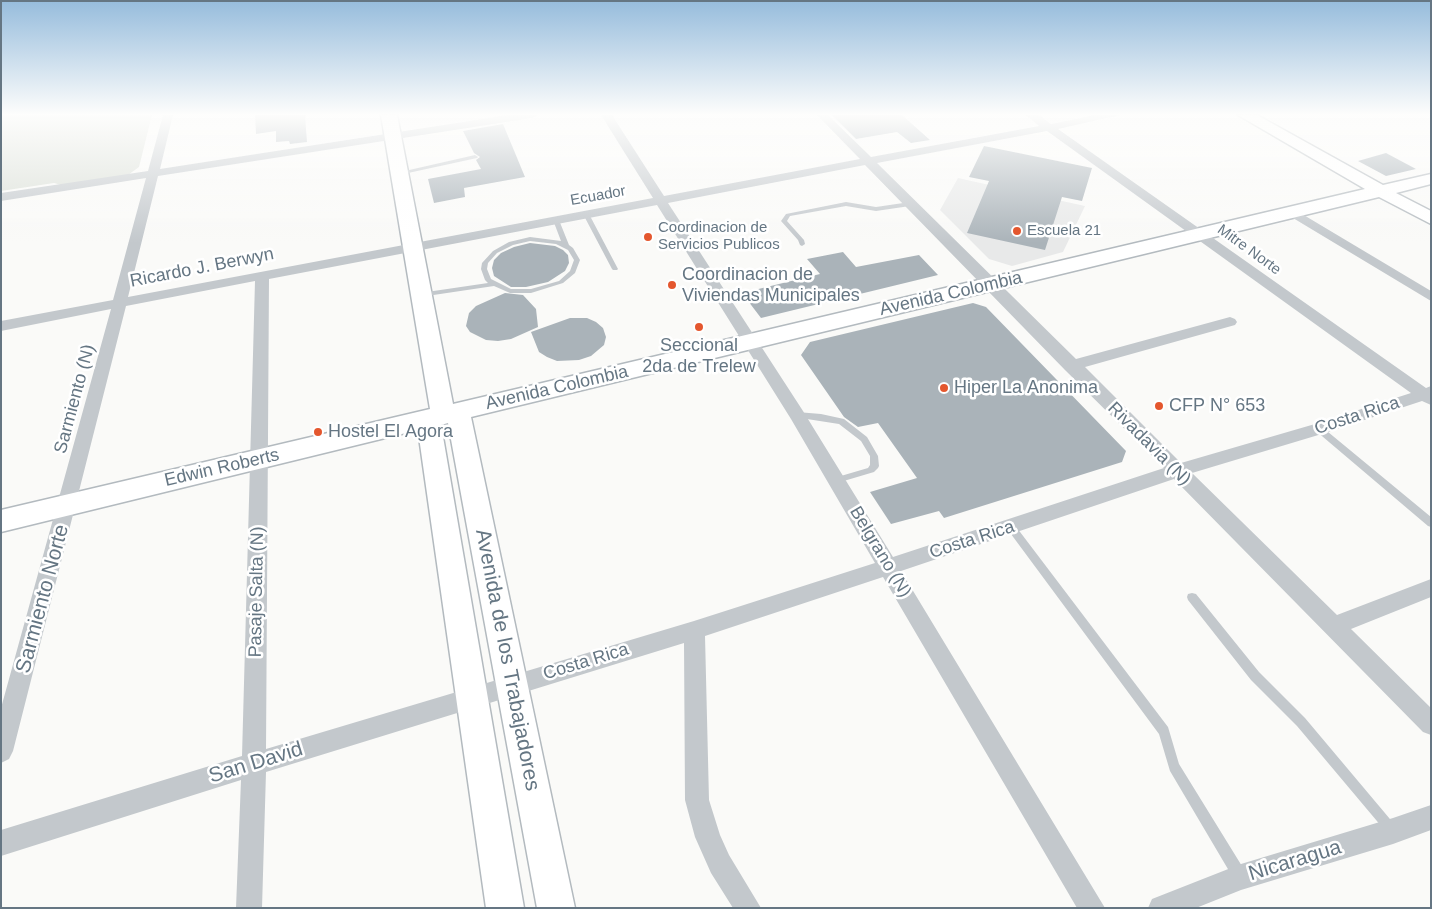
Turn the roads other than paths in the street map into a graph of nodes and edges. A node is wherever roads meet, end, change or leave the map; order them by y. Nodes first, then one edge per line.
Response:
1 (157, 157) edge
2 (263, 157) edge
3 (395, 157) edge
4 (473, 157) edge
5 (632, 157) edge
6 (864, 157) edge
7 (893, 157) edge
8 (1090, 157) edge
9 (1320, 157) edge
10 (869, 162) junction
11 (398, 173) junction
12 (152, 174) junction
13 (1431, 179) edge
14 (1381, 191) junction
15 (1, 197) edge
16 (659, 201) junction
17 (910, 204) junction
18 (1292, 212) junction
19 (586, 214) junction
20 (1431, 219) edge
21 (556, 220) junction
22 (1200, 234) junction
23 (802, 244) dead end
24 (566, 245) junction
25 (410, 246) junction
26 (615, 269) dead end
27 (262, 276) junction
28 (494, 284) junction
29 (989, 285) junction
30 (420, 295) junction
31 (1431, 297) edge
32 (120, 304) junction
33 (1230, 322) dead end
34 (1, 326) edge
35 (750, 342) junction
36 (1071, 366) junction
37 (1428, 395) edge
38 (443, 415) junction
39 (797, 415) junction
40 (1318, 429) junction
41 (259, 459) junction
42 (1176, 471) junction
43 (838, 480) junction
44 (68, 505) junction
45 (1, 521) edge
46 (1431, 523) edge
47 (1011, 527) junction
48 (889, 567) junction
49 (1431, 588) edge
50 (1192, 597) dead end
51 (1334, 626) junction
52 (694, 630) junction
53 (512, 684) junction
54 (472, 696) junction
55 (1431, 724) edge
56 (1, 751) edge
57 (254, 764) junction
58 (1431, 817) edge
59 (1392, 831) junction
60 (1, 843) edge
61 (1241, 877) junction
62 (249, 908) edge
63 (505, 908) edge
64 (556, 908) edge
65 (748, 908) edge
66 (1092, 908) edge
67 (1161, 908) edge

1 - 12 street, Sarmiento (N)
2 - 12 street
3 - 11 street, Avenida de los Trabajadores
4 - 11 lane
5 - 16 street, Belgrano (N)
6 - 10 street, Rivadavia (N)
7 - 10 street, Ecuador
8 - 22 street, Mitre Norte
9 - 14 street
10 - 16 street, Ecuador
10 - 17 street, Rivadavia (N)
11 - 25 street, Avenida de los Trabajadores
12 - 15 street
12 - 32 street, Sarmiento (N)
13 - 14 street, Avenida Colombia
14 - 18 street, Avenida Colombia
14 - 20 street
16 - 19 street, Ecuador
16 - 35 street, Belgrano (N)
17 - 23 lane
17 - 29 street, Rivadavia (N)
18 - 22 street, Avenida Colombia
18 - 31 street
19 - 21 street, Ecuador
19 - 26 lane
21 - 24 lane
21 - 25 street, Ecuador
22 - 29 street, Avenida Colombia
22 - 37 street, Mitre Norte
24 - 28 lane
24 - 28 lane
25 - 27 street, Ricardo J. Berwyn
25 - 30 street, Avenida de los Trabajadores
27 - 32 street, Ricardo J. Berwyn
27 - 41 street, Pasaje Salta (N)
28 - 30 lane
29 - 35 street, Avenida Colombia
29 - 36 street, Rivadavia (N)
30 - 38 street, Avenida de los Trabajadores
32 - 34 street, Ricardo J. Berwyn
32 - 44 street, Sarmiento (N)
33 - 36 street
35 - 38 street, Avenida Colombia
35 - 39 street, Belgrano (N)
36 - 42 street, Rivadavia (N)
37 - 40 street, Costa Rica
38 - 41 street, Edwin Roberts
38 - 53 street, Avenida de los Trabajadores
38 - 54 street, Avenida de los Trabajadores
39 - 43 street, Belgrano (N)
39 - 43 lane
40 - 42 street, Costa Rica
40 - 46 lane
41 - 44 street, Edwin Roberts
41 - 57 street, Pasaje Salta (N)
42 - 47 street, Costa Rica
42 - 51 street, Rivadavia (N)
43 - 48 street, Belgrano (N)
44 - 45 street, Edwin Roberts
44 - 56 street, Sarmiento Norte
47 - 48 street, Costa Rica
47 - 61 lane
48 - 52 street, Costa Rica
48 - 66 street, Belgrano (N)
49 - 51 street
50 - 59 lane
51 - 55 street, Rivadavia (N)
52 - 53 street, Costa Rica
52 - 65 street
53 - 54 street, San David
53 - 64 street, Avenida de los Trabajadores
54 - 57 street, San David
54 - 63 street, Avenida de los Trabajadores
57 - 60 street, San David
57 - 62 street, Pasaje Salta (N)
58 - 59 street, Nicaragua
59 - 61 street, Nicaragua
61 - 67 street, Nicaragua

